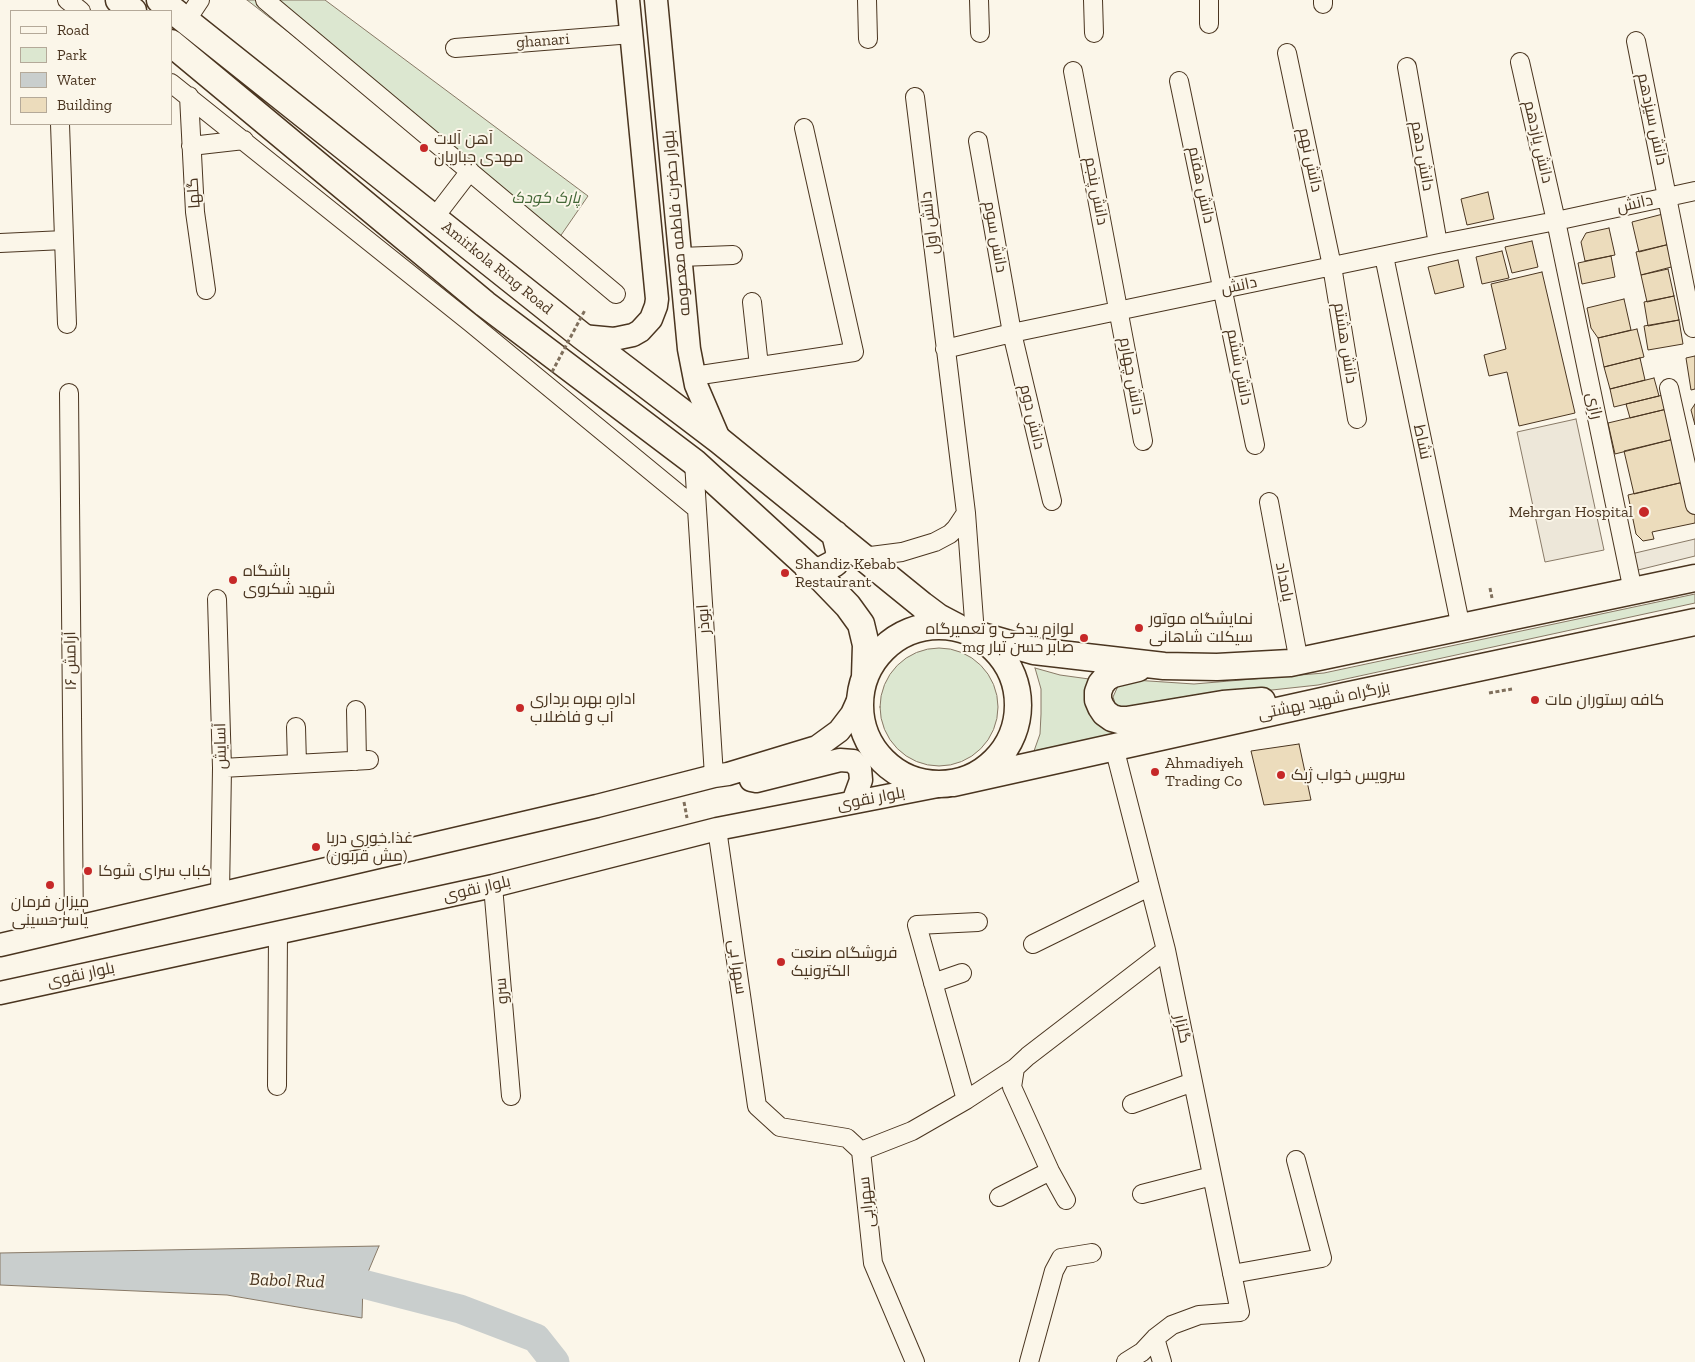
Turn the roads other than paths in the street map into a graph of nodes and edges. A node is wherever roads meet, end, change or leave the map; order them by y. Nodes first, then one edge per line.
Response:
1 (119, 0) edge
2 (160, 0) edge
3 (265, 0) edge
4 (628, 0) edge
5 (656, 0) edge
6 (867, 0) edge
7 (979, 0) edge
8 (1093, 0) edge
9 (1209, 0) edge
10 (132, 10) edge
11 (193, 10) edge
12 (1209, 24) dead end
13 (659, 32) junction
14 (980, 33) dead end
15 (1094, 33) dead end
16 (632, 34) junction
17 (868, 39) dead end
18 (1636, 41) dead end
19 (172, 44) edge
20 (455, 48) dead end
21 (1287, 53) dead end
22 (1520, 62) dead end
23 (1407, 67) dead end
24 (1073, 71) dead end
25 (1179, 81) dead end
26 (172, 83) edge
27 (189, 96) junction
28 (915, 97) dead end
29 (60, 125) edge
30 (804, 128) dead end
31 (244, 140) junction
32 (978, 141) dead end
33 (191, 146) junction
34 (470, 171) junction
35 (1695, 191) edge
36 (1668, 196) junction
37 (434, 218) junction
38 (1556, 221) junction
39 (64, 240) junction
40 (0, 243) edge
41 (1438, 244) junction
42 (734, 254) dead end
43 (1384, 256) junction
44 (680, 257) junction
45 (1332, 266) junction
46 (206, 290) dead end
47 (1223, 290) junction
48 (616, 294) dead end
49 (752, 302) dead end
50 (1119, 311) junction
51 (478, 314) junction
52 (67, 324) dead end
53 (1693, 328) dead end
54 (1012, 333) junction
55 (582, 336) junction
56 (945, 349) junction
57 (759, 366) junction
58 (556, 376) junction
59 (694, 376) junction
60 (1669, 388) dead end
61 (69, 393) dead end
62 (1357, 419) dead end
63 (720, 441) junction
64 (1143, 441) dead end
65 (1254, 444) dead end
66 (694, 462) junction
67 (1052, 501) dead end
68 (1269, 502) dead end
69 (1695, 505) edge
70 (697, 509) junction
71 (966, 513) junction
72 (835, 534) junction
73 (863, 557) junction
74 (808, 568) junction
75 (1695, 578) edge
76 (1633, 591) junction
77 (217, 599) dead end
78 (1695, 622) edge
79 (1461, 628) junction
80 (966, 631) junction
81 (1299, 662) junction
82 (1164, 666) junction
83 (863, 686) junction
84 (1345, 696) junction
85 (356, 710) dead end
86 (296, 727) dead end
87 (1114, 747) junction
88 (297, 764) junction
89 (222, 768) junction
90 (721, 775) junction
91 (953, 783) junction
92 (853, 802) junction
93 (717, 828) junction
94 (493, 886) junction
95 (1149, 887) junction
96 (220, 894) junction
97 (978, 922) dead end
98 (74, 929) junction
99 (278, 932) junction
100 (1033, 944) dead end
101 (0, 945) edge
102 (1166, 950) junction
103 (962, 973) dead end
104 (933, 983) junction
105 (0, 993) edge
106 (1015, 1068) junction
107 (1193, 1082) junction
108 (277, 1086) dead end
109 (510, 1096) dead end
110 (966, 1100) junction
111 (1132, 1104) dead end
112 (861, 1151) junction
113 (1296, 1160) dead end
114 (1050, 1171) junction
115 (1212, 1176) junction
116 (1142, 1194) dead end
117 (1000, 1197) dead end
118 (1066, 1200) dead end
119 (1092, 1253) dead end
120 (1232, 1274) junction
121 (1155, 1338) junction
122 (915, 1362) edge
123 (1029, 1362) edge
124 (1126, 1362) edge
125 (1162, 1362) edge

1 - 10 highway
2 - 11 highway, Amirkola Ring Road
3 - 34 street
4 - 16 main road, بلوار حضرت فاطمه معصومه
5 - 13 main road, بلوار حضرت فاطمه معصومه
6 - 17 street
7 - 14 street
8 - 15 street
9 - 12 street
11 - 37 highway, Amirkola Ring Road
13 - 16 main road
13 - 44 main road, بلوار حضرت فاطمه معصومه
16 - 20 street, ghanari
16 - 55 main road, بلوار حضرت فاطمه معصومه
18 - 36 street, دانش سیزدهم
19 - 51 highway, Amirkola Ring Road
21 - 45 street, دانش نهم
22 - 38 street, دانش یازدهم
23 - 41 street, دانش دهم
24 - 50 street, دانش پنجم
25 - 47 street, دانش هفتم
26 - 27 street
27 - 31 street
27 - 33 street, گلها
28 - 56 street, دانش اول
29 - 39 street
30 - 57 street
31 - 33 street
31 - 51 street
32 - 54 street, دانش سوم
33 - 46 street, گلها
34 - 37 street
34 - 48 street
35 - 36 street, دانش
36 - 38 street, دانش
36 - 53 street, دانش سیزدهم
37 - 55 highway, Amirkola Ring Road
38 - 41 street, دانش
38 - 76 street, رازی
39 - 40 street
39 - 52 street
41 - 43 street, دانش
42 - 44 street
43 - 45 street, دانش
43 - 79 street, نشاط
44 - 59 main road, بلوار حضرت فاطمه معصومه
45 - 47 street, دانش
45 - 62 street, دانش هشتم
47 - 50 street, دانش
47 - 65 street, دانش ششم
49 - 57 street
50 - 54 street, دانش
50 - 64 street, دانش چهارم
51 - 58 highway, Amirkola Ring Road
54 - 56 street, دانش
54 - 67 street, دانش دوم
55 - 63 highway, Amirkola Ring Road
56 - 71 street
57 - 59 street
58 - 66 highway, Amirkola Ring Road
58 - 70 street
59 - 63 main road, بلوار حضرت فاطمه معصومه
60 - 69 street
61 - 98 street, آرامش ۱۶
63 - 72 highway, Amirkola Ring Road
66 - 70 street, ابوذر
66 - 74 highway, Amirkola Ring Road
68 - 81 street, بامداد
70 - 90 street, ابوذر
71 - 73 street
71 - 80 street
72 - 73 highway, Amirkola Ring Road
72 - 74 highway
73 - 80 highway, Amirkola Ring Road
74 - 83 highway, Amirkola Ring Road
75 - 76 highway
76 - 79 highway
77 - 89 street, آسایش
78 - 84 highway, بزرگراه شهید بهشتی
79 - 81 highway
80 - 82 highway
80 - 83 highway
80 - 91 highway
81 - 82 highway
82 - 84 highway
83 - 90 main road
83 - 91 highway
84 - 87 highway, بزرگراه شهید بهشتی
85 - 88 street
86 - 88 street
87 - 91 highway, بزرگراه شهید بهشتی
87 - 95 street, گلزار
88 - 89 street
89 - 96 street, آسایش
90 - 92 main road
90 - 96 main road
91 - 92 main road, بلوار نقوی
92 - 93 main road, بلوار نقوی
93 - 94 main road, بلوار نقوی
93 - 112 street, سهرا بی
94 - 99 main road, بلوار نقوی
94 - 109 street, سرو
95 - 100 street
95 - 102 street, گلزار
96 - 98 main road
97 - 104 street
98 - 101 main road
99 - 105 main road, بلوار نقوی
99 - 108 street
102 - 106 street
102 - 107 street, گلزار
103 - 104 street
104 - 110 street
106 - 110 street
106 - 114 street
107 - 111 street
107 - 115 street, گلزار
110 - 112 street
112 - 122 street, سهرابی
113 - 120 street
114 - 117 street
114 - 118 street
115 - 116 street
115 - 120 street, گلزار
119 - 123 street
120 - 121 street, گلزار
121 - 124 street
121 - 125 street

